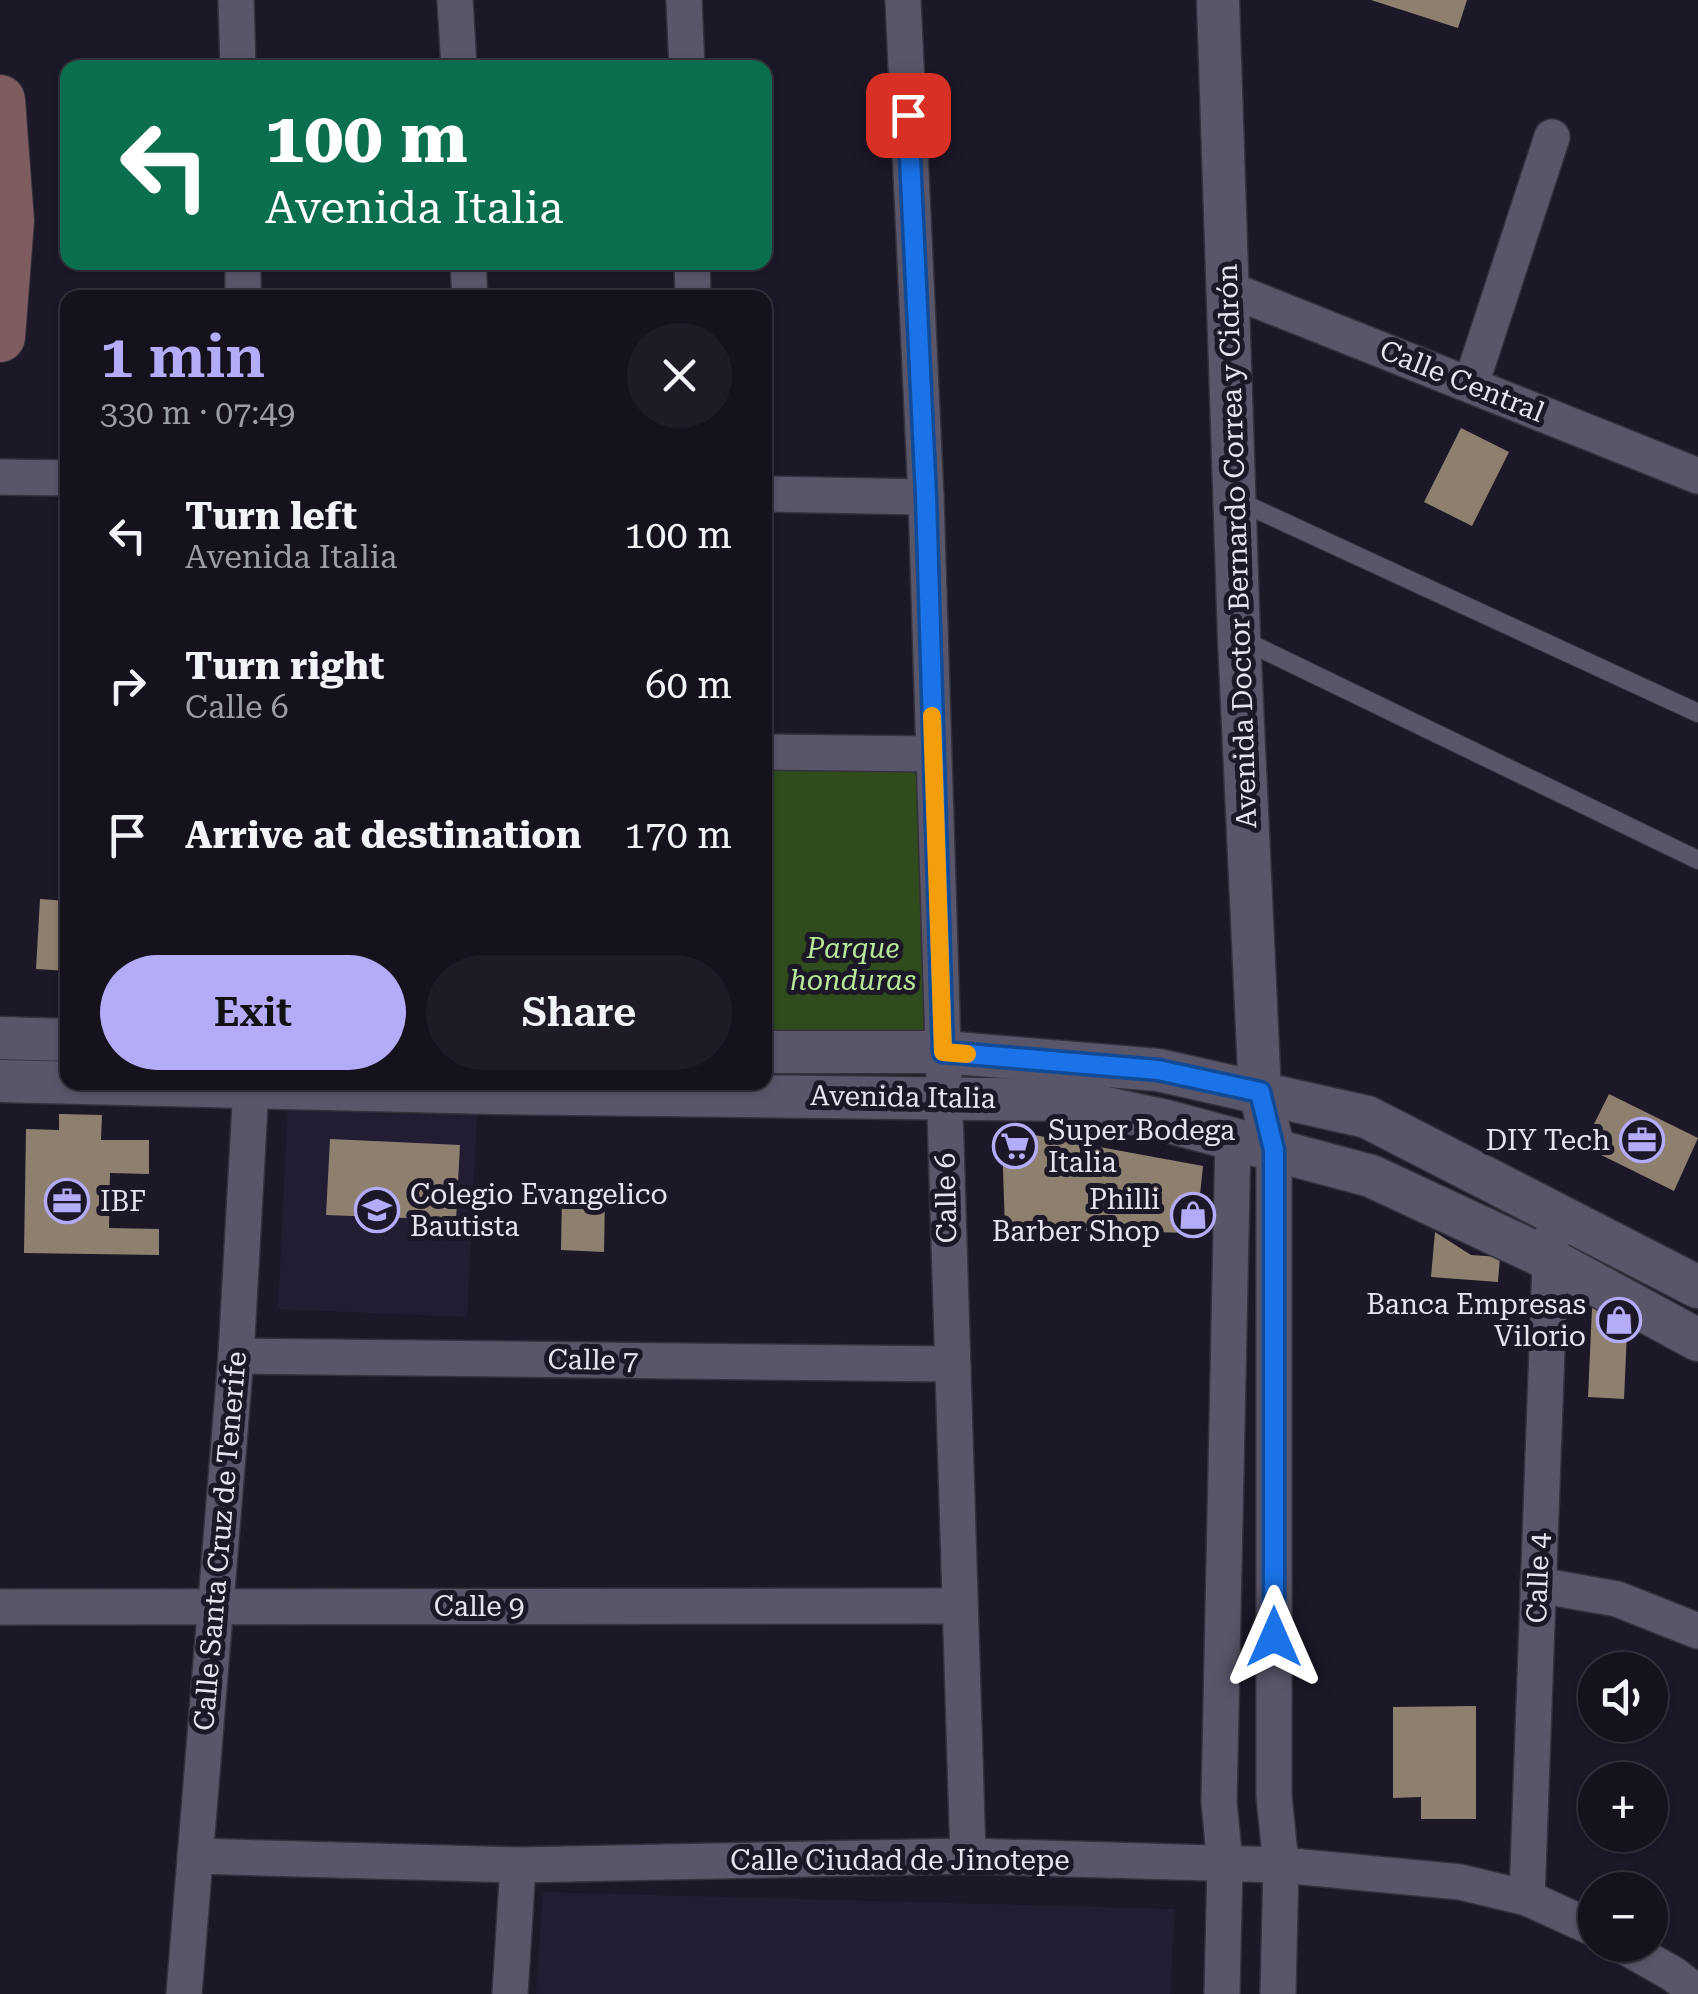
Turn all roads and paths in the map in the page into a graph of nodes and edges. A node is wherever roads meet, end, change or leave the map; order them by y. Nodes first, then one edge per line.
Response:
1 (236, 0) edge
2 (455, 0) edge
3 (684, 0) edge
4 (903, 0) edge
5 (1218, 0) edge
6 (238, 60) edge
7 (458, 60) edge
8 (686, 60) edge
9 (0, 100) edge
10 (1552, 136) dead end
11 (1226, 288) junction
12 (0, 337) edge
13 (1471, 384) junction
14 (1698, 476) edge
15 (0, 477) edge
16 (60, 478) edge
17 (772, 494) edge
18 (926, 497) junction
19 (1236, 500) junction
20 (1238, 638) junction
21 (1698, 713) edge
22 (772, 752) edge
23 (933, 754) junction
24 (1698, 860) edge
25 (0, 1038) edge
26 (60, 1040) edge
27 (772, 1052) edge
28 (943, 1052) junction
29 (0, 1081) edge
30 (60, 1082) edge
31 (251, 1090) edge
32 (606, 1090) edge
33 (1260, 1092) junction
34 (944, 1096) junction
35 (1233, 1139) junction
36 (1274, 1150) junction
37 (1552, 1212) junction
38 (1549, 1259) junction
39 (1698, 1287) edge
40 (1698, 1340) edge
41 (236, 1356) junction
42 (950, 1364) junction
43 (1538, 1584) junction
44 (214, 1606) junction
45 (958, 1606) junction
46 (0, 1607) edge
47 (1698, 1630) edge
48 (195, 1856) junction
49 (968, 1856) junction
50 (1225, 1864) junction
51 (1281, 1865) junction
52 (518, 1866) junction
53 (1527, 1898) junction
54 (1578, 1921) edge
55 (1652, 1962) edge
56 (1698, 1993) edge
57 (184, 1994) edge
58 (510, 1994) edge
59 (1222, 1994) edge
60 (1278, 1994) edge

1 - 6 street
2 - 7 street
3 - 8 street
4 - 18 street, Calle 6
5 - 11 street, Avenida Doctor Bernardo Correa y Cidrón
9 - 12 main road
10 - 13 street
11 - 13 street, Calle Central
11 - 19 street, Avenida Doctor Bernardo Correa y Cidrón
13 - 14 street, Calle Central
15 - 16 street
17 - 18 street
18 - 23 street, Calle 6
19 - 20 street, Avenida Doctor Bernardo Correa y Cidrón
19 - 21 lane
20 - 24 lane
20 - 33 street, Avenida Doctor Bernardo Correa y Cidrón
22 - 23 street
23 - 28 street, Calle 6
25 - 26 street
27 - 28 street, Avenida Italia
28 - 33 street, Avenida Italia
28 - 34 street, Calle 6
29 - 30 street, Avenida Italia
31 - 41 street, Calle Santa Cruz de Tenerife
32 - 34 street, Avenida Italia
33 - 35 street
33 - 36 street, Avenida Doctor Bernardo Correa y Cidrón
33 - 37 street, Avenida Italia
34 - 35 street, Avenida Italia
34 - 42 street, Calle 6
35 - 36 street, Avenida Italia
35 - 50 street
36 - 38 street, Avenida Italia
36 - 51 street, Avenida Doctor Bernardo Correa y Cidrón
37 - 38 street, Calle 4
37 - 39 street, Avenida Italia
38 - 40 street, Avenida Italia
38 - 43 street, Calle 4
41 - 42 street, Calle 7
41 - 44 street, Calle Santa Cruz de Tenerife
42 - 45 street, Calle 6
43 - 47 street
43 - 53 street, Calle 4
44 - 45 street, Calle 9
44 - 46 street, Calle 9
44 - 48 street, Calle Santa Cruz de Tenerife
45 - 49 street, Calle 6
48 - 52 street, Calle Ciudad de Jinotepe
48 - 57 street, Calle Santa Cruz de Tenerife
49 - 50 street, Calle Ciudad de Jinotepe
49 - 52 street, Calle Ciudad de Jinotepe
50 - 51 street, Calle Ciudad de Jinotepe
50 - 59 street
51 - 53 street, Calle Ciudad de Jinotepe
51 - 60 street, Avenida Doctor Bernardo Correa y Cidrón
52 - 58 street
53 - 54 street, Calle Ciudad de Jinotepe
55 - 56 street

